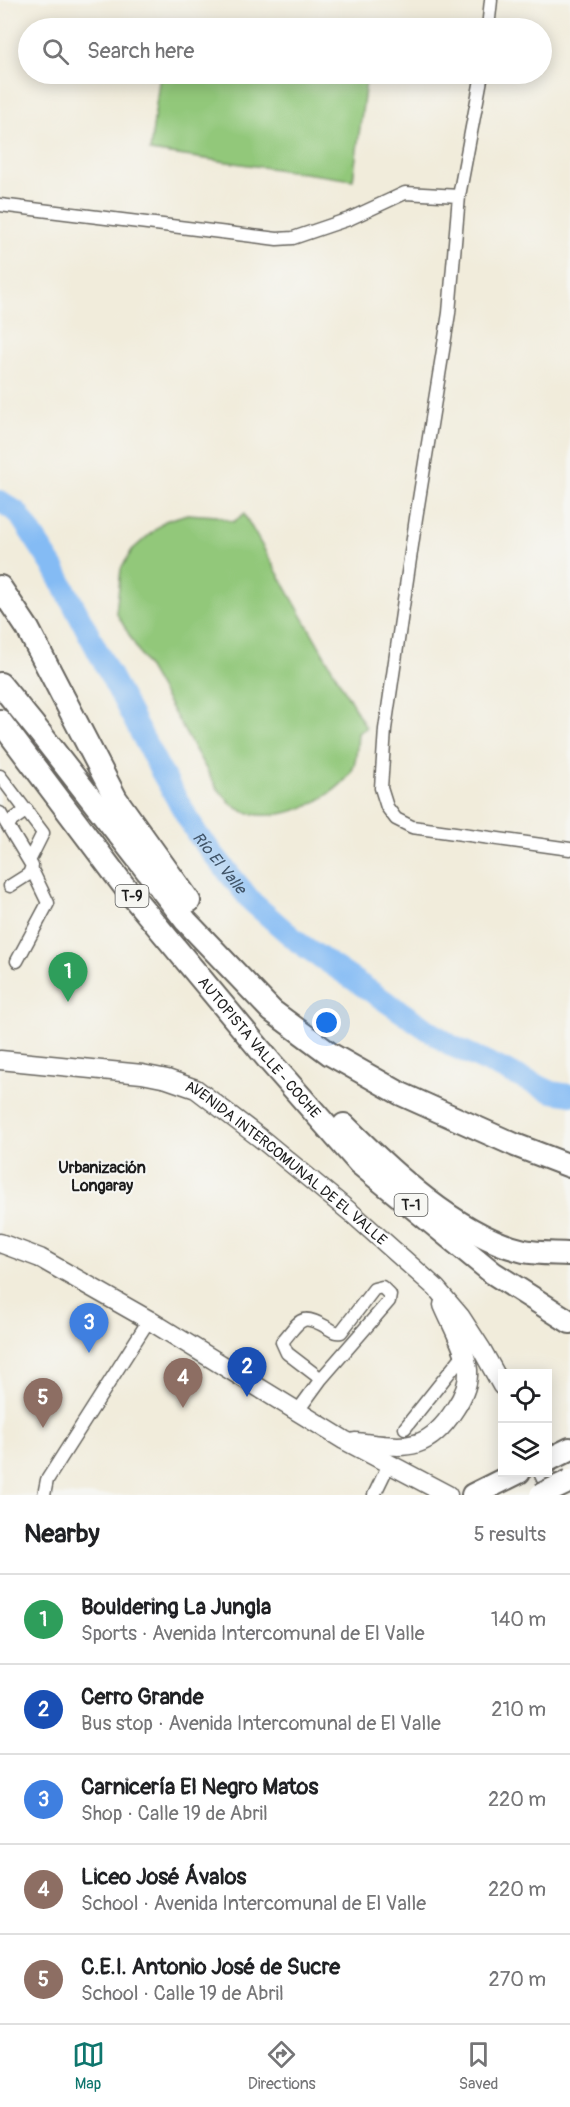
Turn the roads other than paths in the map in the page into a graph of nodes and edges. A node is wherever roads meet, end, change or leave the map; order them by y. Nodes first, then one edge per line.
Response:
1 (492, 0) edge
2 (489, 18) edge
3 (480, 84) edge
4 (459, 196) junction
5 (0, 205) edge
6 (0, 587) edge
7 (0, 684) edge
8 (0, 721) edge
9 (0, 776) edge
10 (27, 810) junction
11 (0, 813) edge
12 (7, 824) junction
13 (570, 849) edge
14 (30, 866) junction
15 (10, 886) dead end
16 (17, 961) dead end
17 (249, 988) junction
18 (0, 1060) edge
19 (272, 1064) junction
20 (570, 1166) edge
21 (0, 1230) edge
22 (0, 1243) edge
23 (570, 1254) edge
24 (40, 1258) junction
25 (436, 1288) junction
26 (149, 1320) junction
27 (570, 1322) edge
28 (464, 1354) junction
29 (321, 1379) junction
30 (498, 1379) edge
31 (297, 1412) junction
32 (405, 1428) dead end
33 (344, 1440) junction
34 (570, 1449) edge
35 (552, 1458) edge
36 (389, 1464) junction
37 (511, 1477) edge
38 (545, 1477) edge
39 (570, 1481) edge
40 (44, 1495) edge
41 (374, 1495) edge
42 (448, 1495) edge
43 (473, 1495) edge
44 (541, 1495) edge
45 (554, 1495) edge

1 - 2 street
3 - 4 street
4 - 5 street
4 - 13 street
6 - 17 highway
7 - 17 highway, AUTOPISTA VALLE - COCHE / T-9
8 - 19 highway, AUTOPISTA VALLE - COCHE / T-9
9 - 10 street
10 - 12 street
10 - 14 street
11 - 12 street
12 - 14 street
14 - 15 street
14 - 16 street
17 - 20 highway, AUTOPISTA VALLE - COCHE / T-9
18 - 25 main road, AVENIDA INTERCOMUNAL DE EL VALLE
19 - 23 highway
19 - 27 highway, AUTOPISTA VALLE - COCHE / T-1
21 - 24 main road
22 - 24 main road
24 - 26 main road
25 - 28 main road
25 - 30 main road, AVENIDA INTERCOMUNAL DE EL VALLE
26 - 31 main road
26 - 40 street
28 - 32 street
28 - 33 main road
29 - 29 street
29 - 31 street
31 - 33 main road
33 - 36 main road
34 - 35 highway
36 - 41 street
36 - 42 main road
37 - 43 highway
38 - 45 main road
39 - 44 highway, bridge

